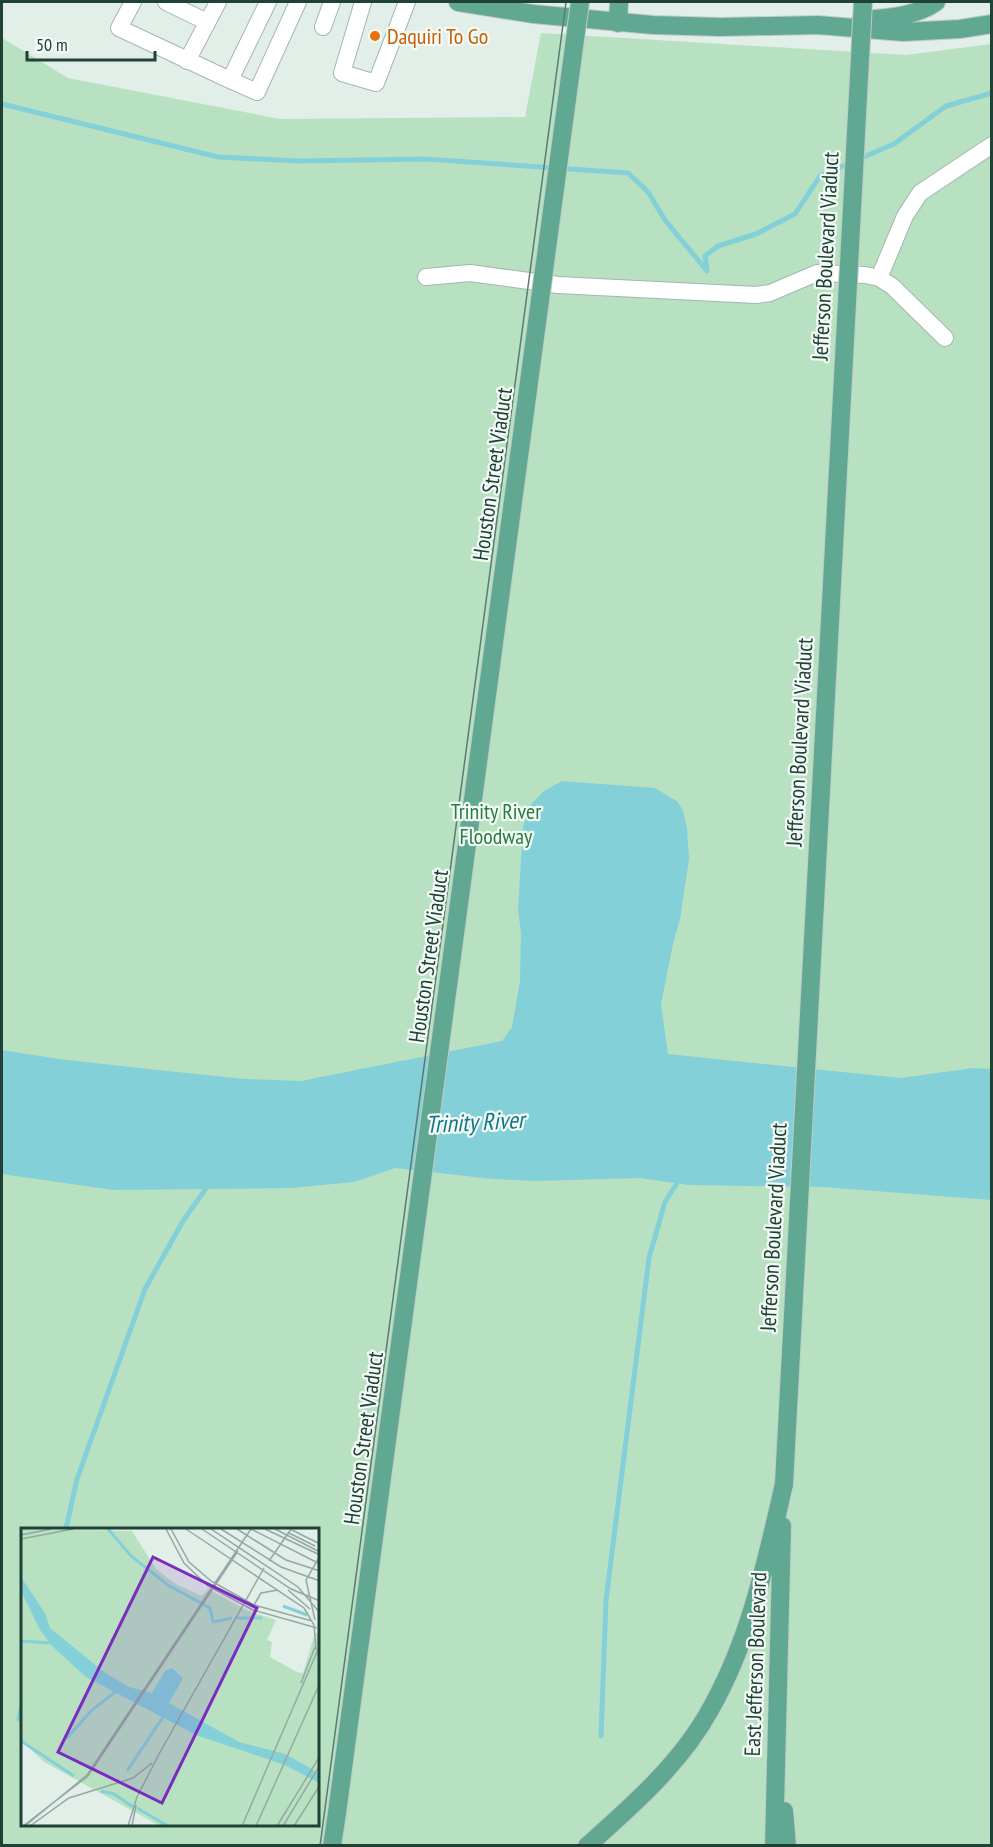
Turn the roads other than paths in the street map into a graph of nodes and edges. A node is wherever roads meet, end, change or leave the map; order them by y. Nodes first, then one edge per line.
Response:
1 (133, 2) edge
2 (166, 2) edge
3 (218, 2) edge
4 (267, 2) edge
5 (298, 2) edge
6 (332, 2) edge
7 (363, 2) edge
8 (406, 2) edge
9 (458, 2) edge
10 (580, 2) edge
11 (619, 2) edge
12 (863, 2) edge
13 (936, 2) edge
14 (207, 22) junction
15 (618, 23) junction
16 (992, 24) edge
17 (818, 25) junction
18 (323, 27) dead end
19 (187, 61) junction
20 (230, 80) junction
21 (992, 145) edge
22 (426, 277) dead end
23 (879, 278) junction
24 (945, 338) dead end
25 (784, 1484) junction
26 (777, 1738) junction
27 (332, 1845) edge
28 (587, 1845) edge
29 (774, 1845) edge
30 (787, 1845) edge

1 - 19 lane
2 - 14 lane
3 - 14 lane
4 - 20 lane
5 - 20 lane
6 - 18 lane
7 - 8 lane
9 - 15 main road
10 - 27 main road, Houston Street Viaduct, bridge
11 - 15 main road
12 - 25 main road, Jefferson Boulevard Viaduct, bridge
13 - 17 main road
14 - 19 lane
15 - 17 main road
16 - 17 main road
19 - 20 lane
21 - 23 lane
22 - 23 lane
23 - 24 lane
25 - 26 main road, East Jefferson Boulevard
25 - 28 main road
26 - 29 main road, East Jefferson Boulevard
26 - 30 main road

